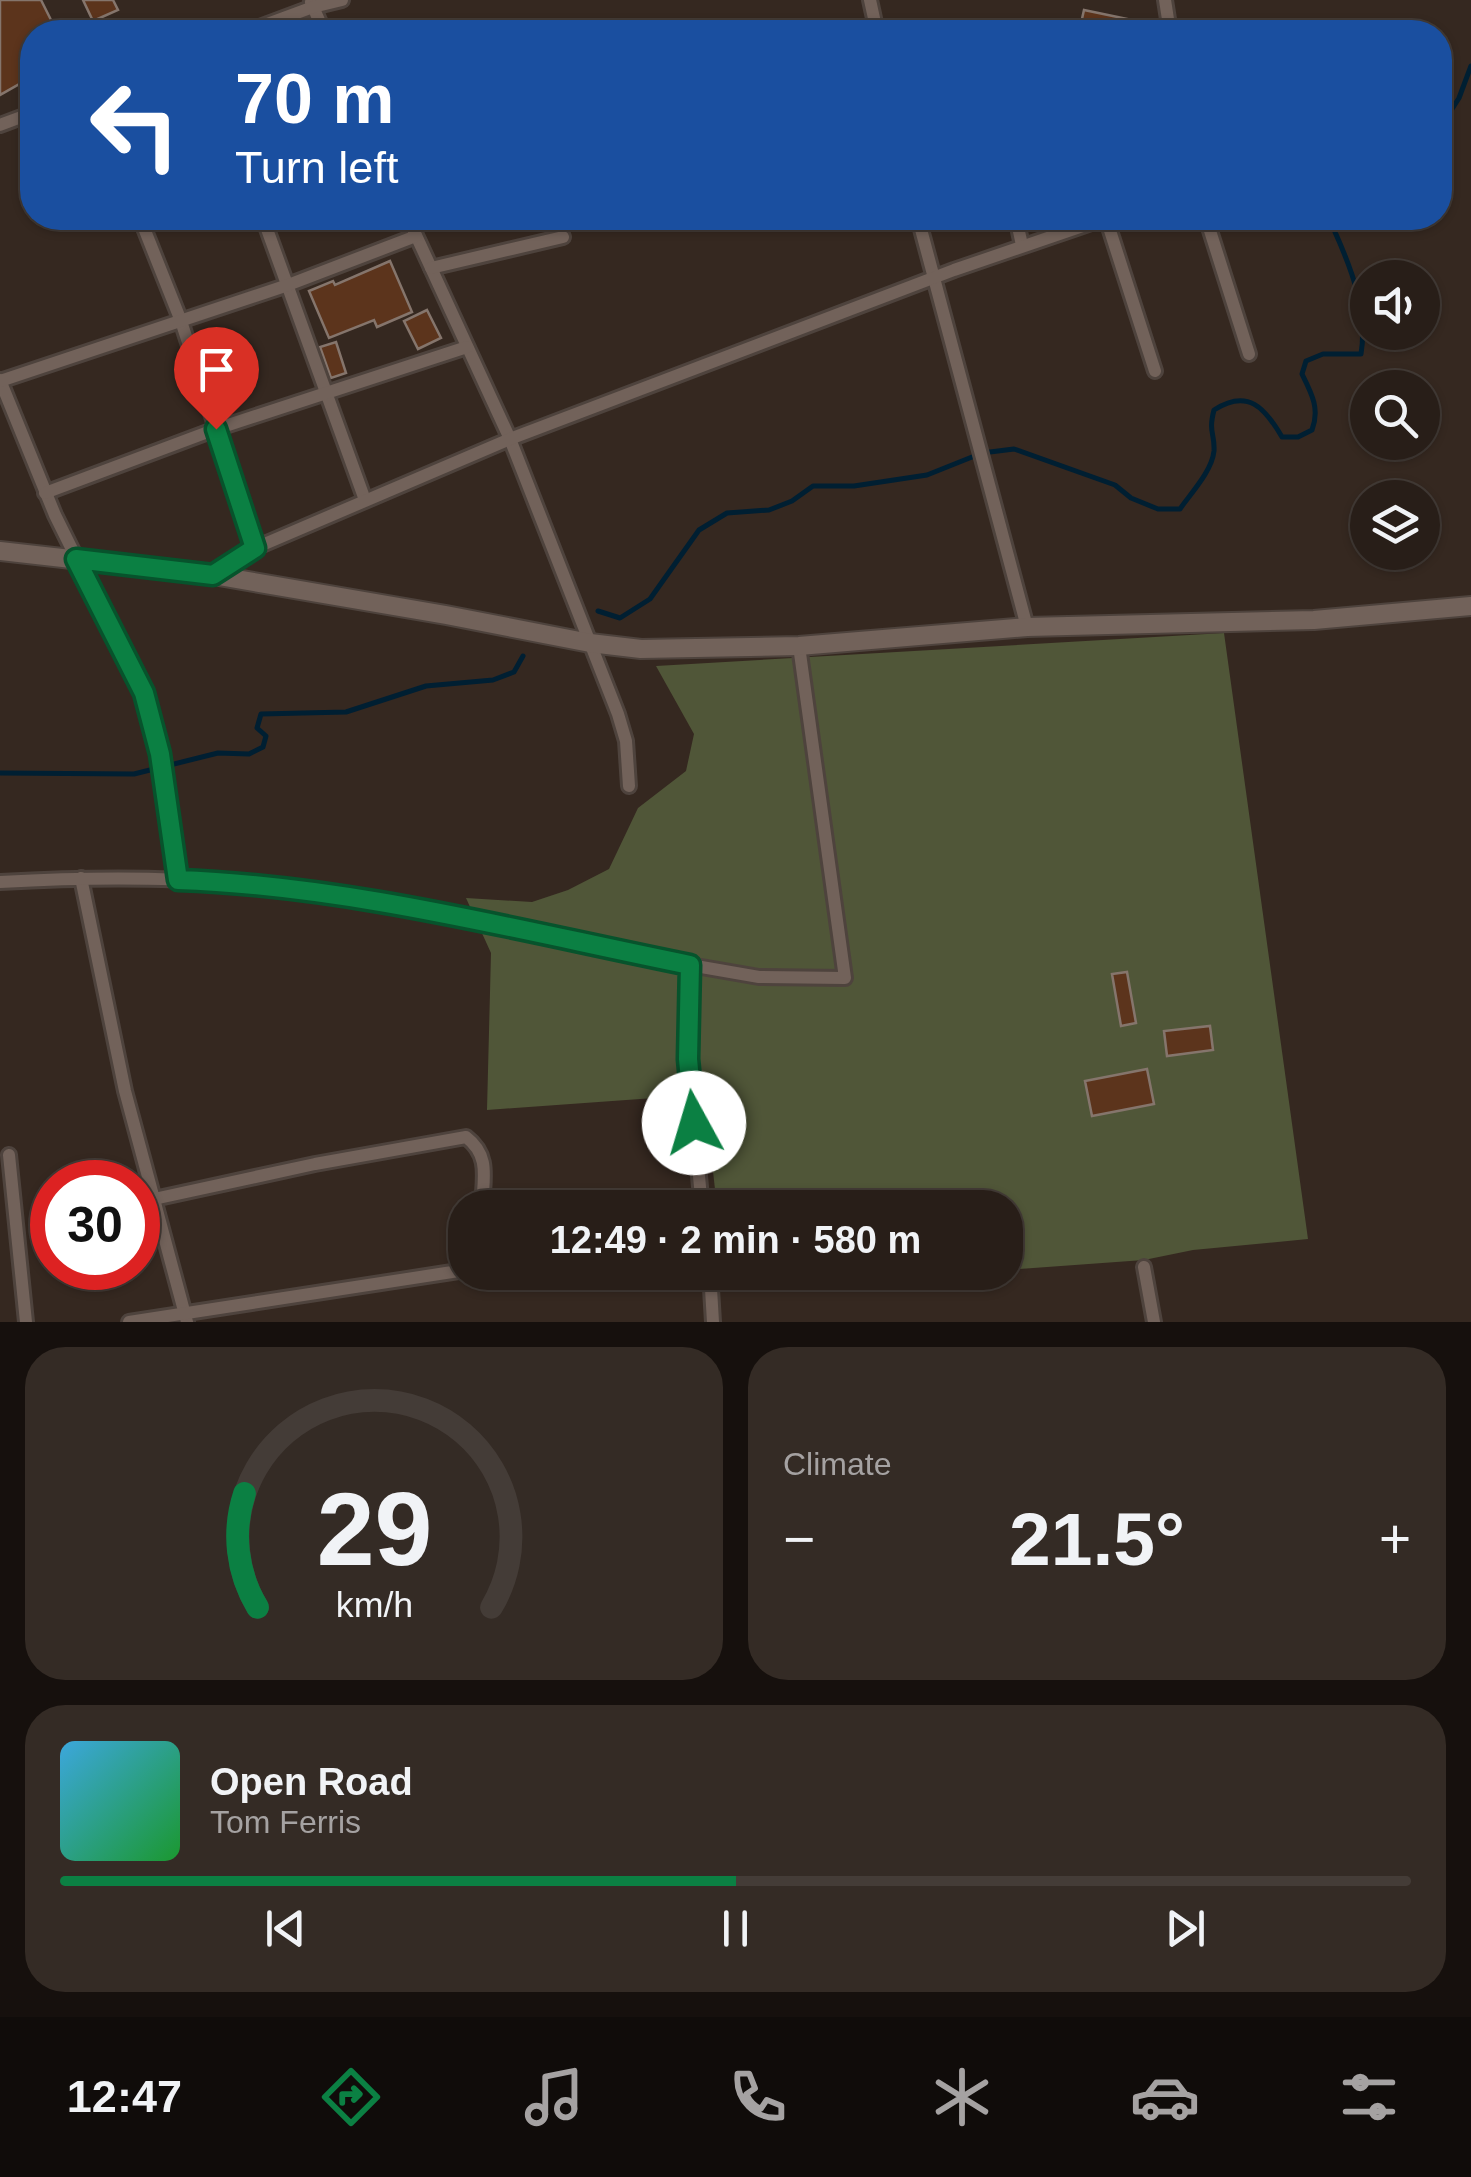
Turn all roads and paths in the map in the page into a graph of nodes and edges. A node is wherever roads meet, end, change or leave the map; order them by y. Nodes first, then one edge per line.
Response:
1 (342, 0) edge
2 (311, 3) edge
3 (273, 20) edge
4 (145, 230) edge
5 (267, 230) edge
6 (413, 230) edge
7 (921, 230) edge
8 (1019, 230) edge
9 (1069, 230) edge
10 (1110, 230) edge
11 (1210, 230) edge
12 (416, 236) junction
13 (563, 236) dead end
14 (1022, 245) junction
15 (431, 268) junction
16 (934, 278) junction
17 (288, 286) junction
18 (181, 321) junction
19 (467, 348) junction
20 (1249, 354) dead end
21 (1155, 371) dead end
22 (0, 381) edge
23 (328, 395) junction
24 (216, 429) junction
25 (510, 439) junction
26 (45, 493) junction
27 (365, 500) junction
28 (255, 548) junction
29 (0, 551) edge
30 (76, 559) junction
31 (213, 575) junction
32 (1471, 606) edge
33 (1027, 626) junction
34 (590, 643) junction
35 (799, 646) junction
36 (629, 786) dead end
37 (81, 878) junction
38 (178, 880) junction
39 (0, 882) edge
40 (690, 965) junction
41 (8, 1155) dead end
42 (144, 1160) edge
43 (483, 1190) edge
44 (700, 1190) edge
45 (160, 1198) edge
46 (160, 1221) edge
47 (1144, 1267) dead end
48 (448, 1273) edge
49 (711, 1290) edge
50 (186, 1318) edge
51 (26, 1322) edge
52 (129, 1322) edge
53 (713, 1322) edge
54 (1154, 1322) edge

1 - 2 street
2 - 3 street
4 - 18 street
5 - 17 street
6 - 12 street
7 - 16 street
8 - 14 street
9 - 14 street
10 - 21 street
11 - 20 street
12 - 15 street
12 - 17 street
13 - 15 street
14 - 16 street
15 - 19 street
16 - 25 street
16 - 33 street
17 - 18 street
17 - 23 street
18 - 22 street
18 - 24 street
19 - 23 street
19 - 25 street
22 - 26 street
23 - 24 street
23 - 27 street
24 - 26 street
24 - 28 street
25 - 27 street
25 - 34 street
26 - 30 street
27 - 28 street
28 - 31 street
29 - 30 street
30 - 31 street
30 - 38 street
31 - 34 street
32 - 33 street
33 - 35 street
34 - 35 street
34 - 36 street
35 - 40 street
37 - 38 street
37 - 39 street
37 - 42 street
38 - 40 street
40 - 44 street
41 - 51 street
43 - 45 street
46 - 50 street
47 - 54 street
48 - 50 street
49 - 53 street
50 - 52 street

